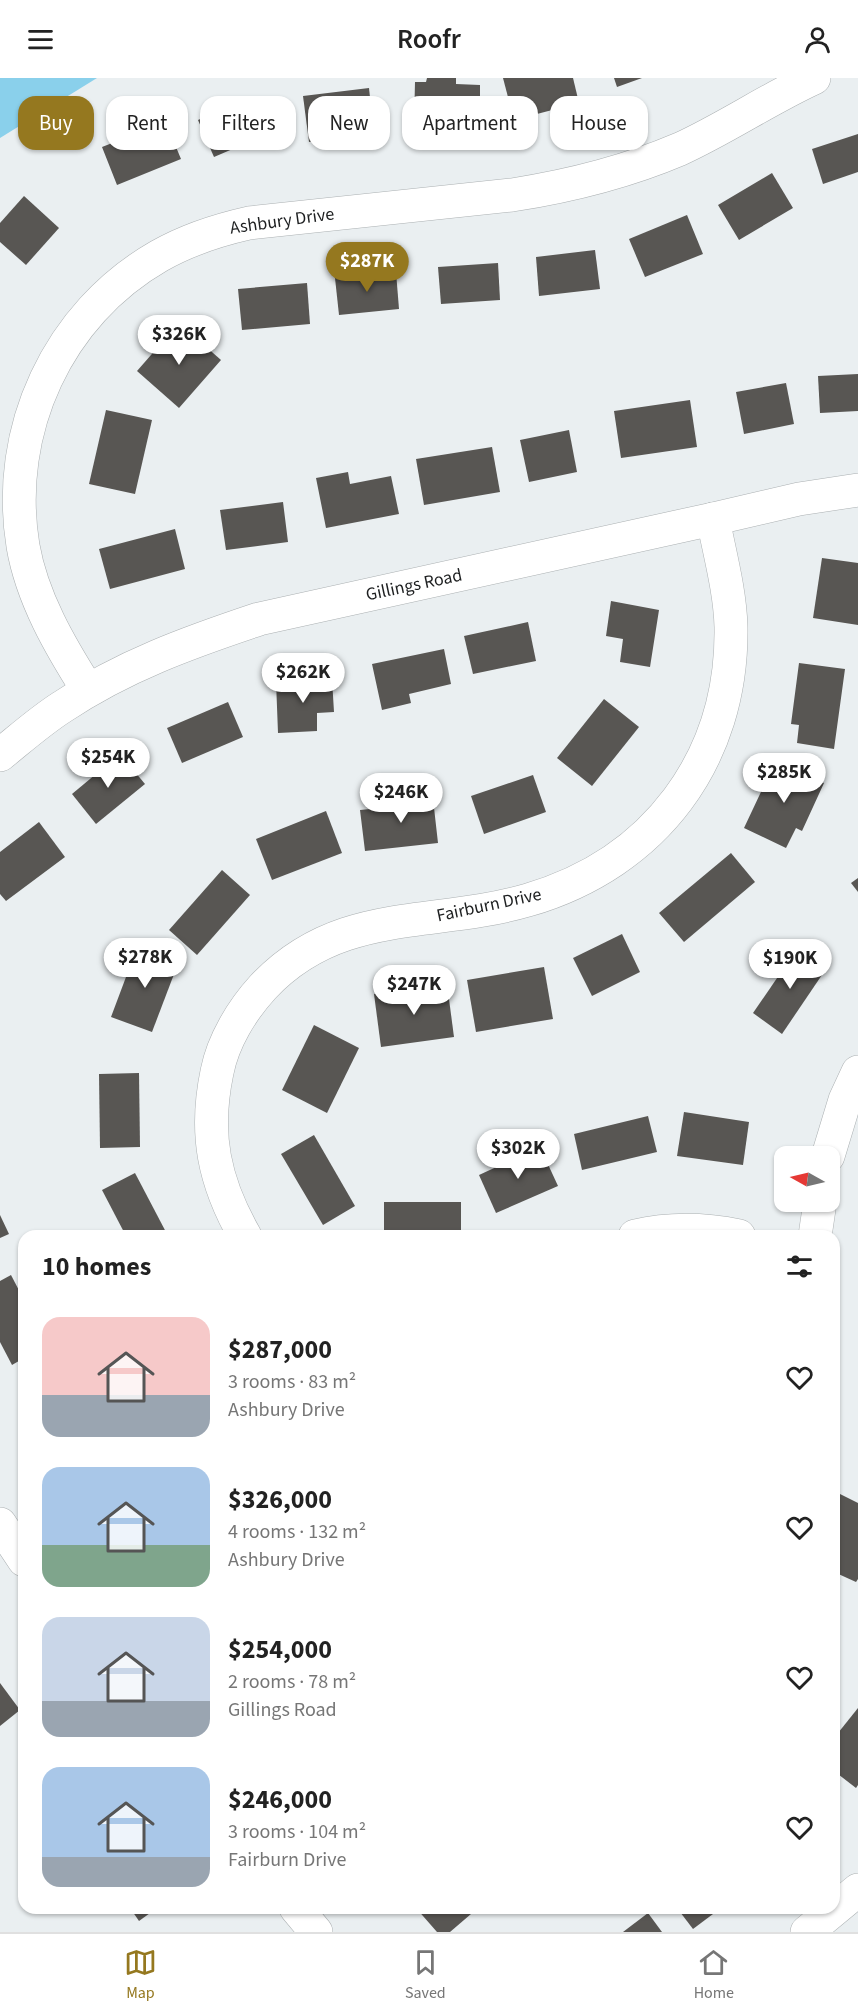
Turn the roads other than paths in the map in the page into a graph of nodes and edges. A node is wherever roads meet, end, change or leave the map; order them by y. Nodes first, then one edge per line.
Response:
1 (814, 78) edge
2 (858, 490) edge
3 (713, 519) junction
4 (88, 690) junction
5 (0, 755) edge
6 (858, 1072) edge
7 (831, 1146) edge
8 (819, 1212) edge
9 (241, 1230) edge
10 (816, 1230) edge
11 (0, 1524) edge
12 (18, 1551) edge
13 (858, 1890) edge
14 (840, 1905) edge
15 (301, 1914) edge
16 (829, 1914) edge
17 (316, 1932) edge
18 (807, 1932) edge

1 - 4 street, Ashbury Drive
2 - 3 street, Gillings Road
3 - 4 street, Gillings Road
3 - 9 street, Fairburn Drive
4 - 5 street, Gillings Road
6 - 7 street
8 - 10 street
11 - 12 street
13 - 14 street
15 - 17 street
16 - 18 street

